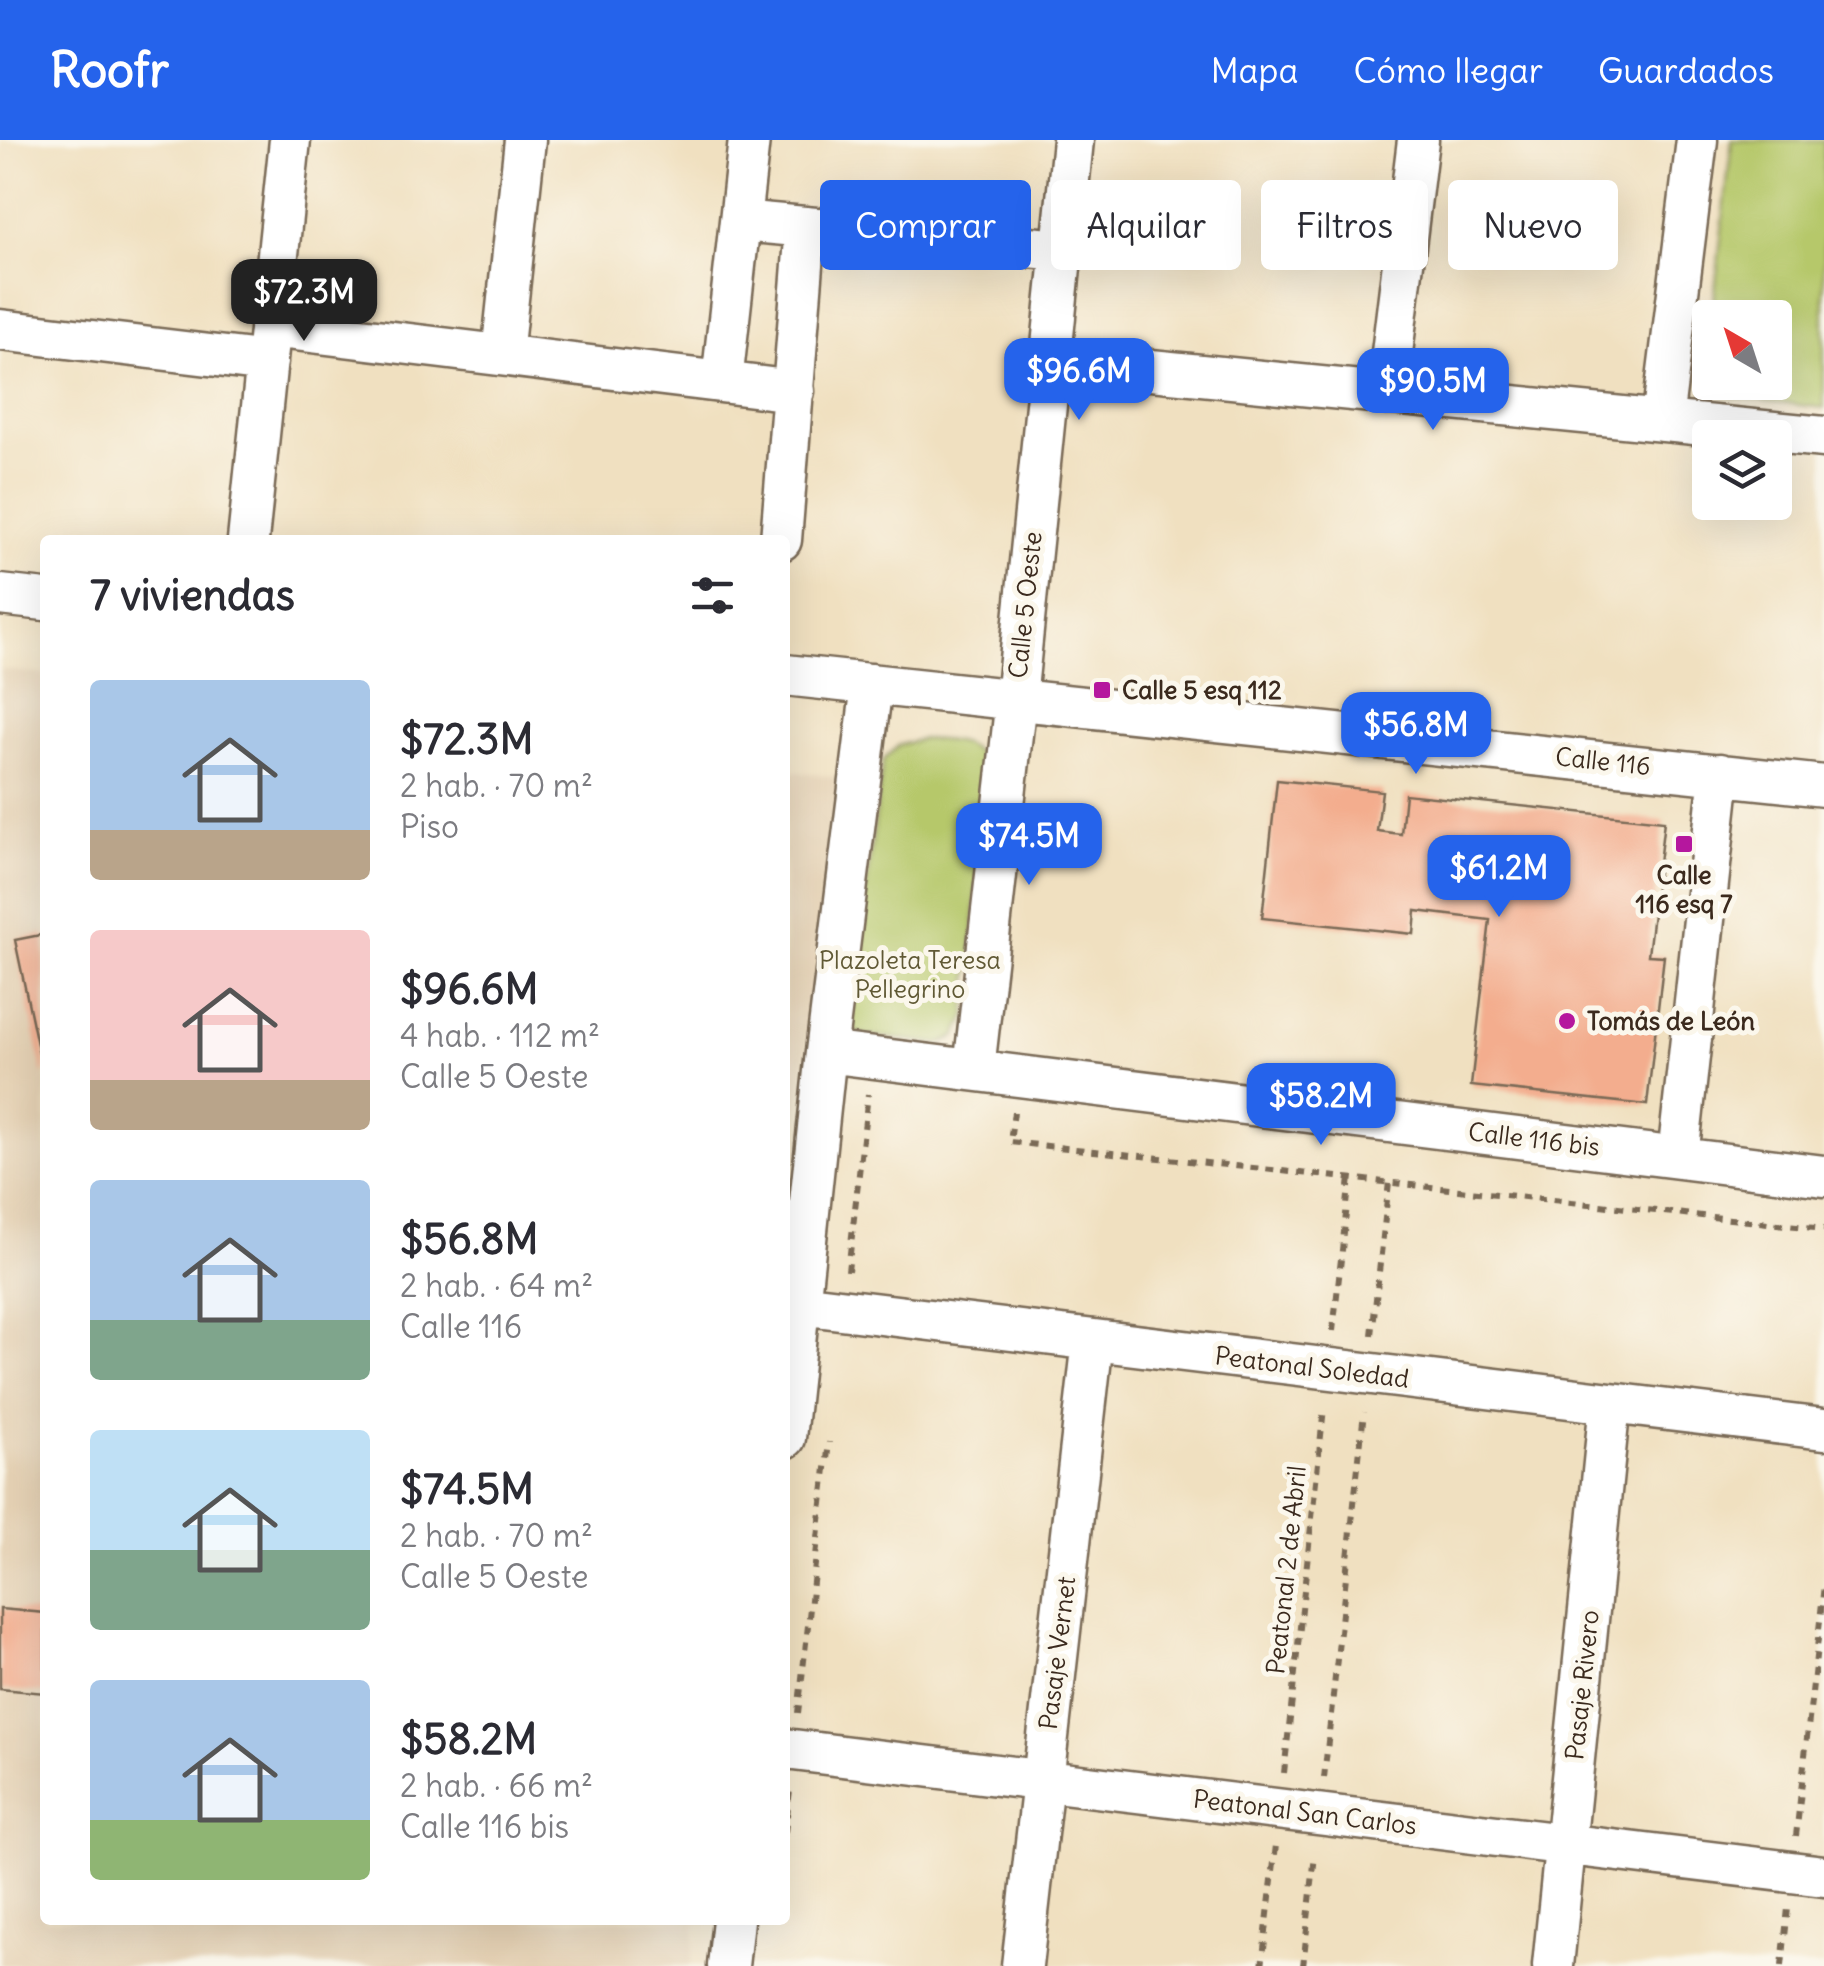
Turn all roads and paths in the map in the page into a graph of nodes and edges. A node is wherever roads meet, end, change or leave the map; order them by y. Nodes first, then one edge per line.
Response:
1 (290, 140) edge
2 (526, 140) edge
3 (749, 140) edge
4 (1074, 140) edge
5 (1418, 140) edge
6 (1697, 140) edge
7 (1070, 180) edge
8 (740, 221) junction
9 (806, 226) junction
10 (1051, 249) edge
11 (1060, 270) edge
12 (0, 330) edge
13 (268, 344) junction
14 (502, 355) junction
15 (1050, 360) junction
16 (722, 382) junction
17 (794, 391) junction
18 (1387, 394) junction
19 (1662, 421) junction
20 (1824, 437) edge
21 (249, 535) edge
22 (781, 535) edge
23 (0, 595) edge
24 (40, 599) edge
25 (790, 675) edge
26 (872, 684) junction
27 (1016, 698) junction
28 (1720, 774) junction
29 (1824, 786) edge
30 (826, 1052) junction
31 (974, 1069) junction
32 (868, 1086) dead end
33 (1015, 1101) dead end
34 (1678, 1157) junction
35 (1824, 1176) edge
36 (1350, 1178) junction
37 (1389, 1182) junction
38 (1824, 1229) edge
39 (799, 1304) junction
40 (843, 1310) junction
41 (1093, 1340) junction
42 (1348, 1371) junction
43 (790, 1390) edge
44 (1610, 1403) junction
45 (830, 1424) dead end
46 (1824, 1429) edge
47 (1824, 1585) edge
48 (790, 1750) edge
49 (1043, 1780) junction
50 (1280, 1809) junction
51 (1320, 1814) junction
52 (1566, 1844) junction
53 (1808, 1874) edge
54 (732, 1925) edge
55 (728, 1966) edge
56 (1022, 1966) edge
57 (1262, 1966) edge
58 (1303, 1966) edge
59 (1554, 1966) edge
60 (1782, 1966) edge

1 - 13 street
2 - 14 street
3 - 8 street
4 - 7 street, Calle 5 Oeste
5 - 18 street
6 - 19 street
8 - 9 street
8 - 16 street
9 - 10 street
9 - 17 street
11 - 15 street, Calle 5 Oeste
12 - 13 street
13 - 14 street
13 - 21 street
14 - 16 street
15 - 18 street
15 - 27 street, Calle 5 Oeste
16 - 17 street
17 - 22 street
18 - 19 street
19 - 20 street
23 - 24 street
25 - 26 street, Calle 116
26 - 27 street, Calle 116
26 - 30 street
27 - 28 street, Calle 116
27 - 31 street, Calle 5 Oeste
28 - 29 street, Calle 116
28 - 34 street
30 - 31 street, Calle 116 bis
30 - 39 street
31 - 34 street, Calle 116 bis
32 - 40 path
33 - 36 path
34 - 35 street, Calle 116 bis
36 - 37 path
36 - 42 path, Peatonal 2 de Abril
37 - 38 path
37 - 42 path, Peatonal 2 de Abril
39 - 40 street, Peatonal Soledad
39 - 43 street
40 - 41 street, Peatonal Soledad
41 - 42 street, Peatonal Soledad
41 - 49 street, Pasaje Vernet
42 - 44 street, Peatonal Soledad
42 - 50 path, Peatonal 2 de Abril
42 - 51 path, Peatonal 2 de Abril
44 - 46 street, Peatonal Soledad
44 - 52 street, Pasaje Rivero
45 - 48 path
47 - 53 path
48 - 49 street, Peatonal San Carlos
49 - 50 street, Peatonal San Carlos
49 - 56 street, Pasaje Vernet
50 - 51 street, Peatonal San Carlos
50 - 57 path, Peatonal 2 de Abril
51 - 52 street, Peatonal San Carlos
51 - 58 path, Peatonal 2 de Abril
52 - 53 street, Peatonal San Carlos
52 - 59 street, Pasaje Rivero
53 - 60 path
54 - 55 street

